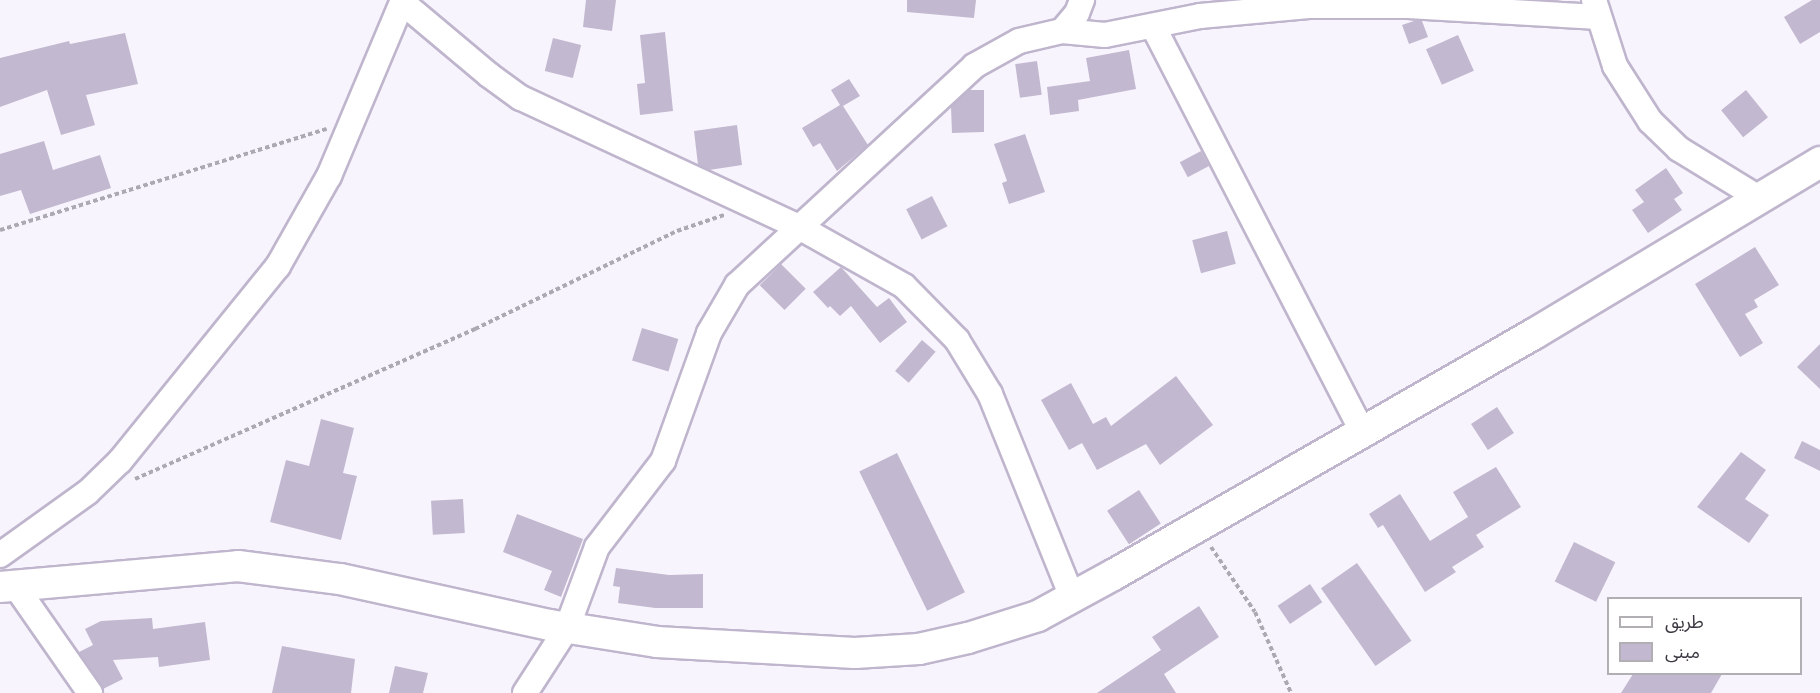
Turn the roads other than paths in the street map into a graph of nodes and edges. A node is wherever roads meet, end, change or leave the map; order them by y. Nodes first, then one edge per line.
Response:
1 (1082, 0) edge
2 (403, 1) edge
3 (1597, 9) edge
4 (1154, 28) junction
5 (1062, 31) junction
6 (1820, 162) edge
7 (1759, 198) junction
8 (799, 227) junction
9 (1362, 431) junction
10 (0, 555) edge
11 (7, 586) edge
12 (1072, 597) junction
13 (567, 628) junction
14 (90, 693) edge
15 (525, 693) edge

1 - 5 street
2 - 8 street
2 - 10 street
3 - 4 street
3 - 7 street
4 - 5 street
4 - 9 street
5 - 8 street
6 - 7 street
7 - 9 street
8 - 12 street
8 - 13 street
9 - 12 street
11 - 13 street
11 - 14 street
12 - 13 street
13 - 15 street

